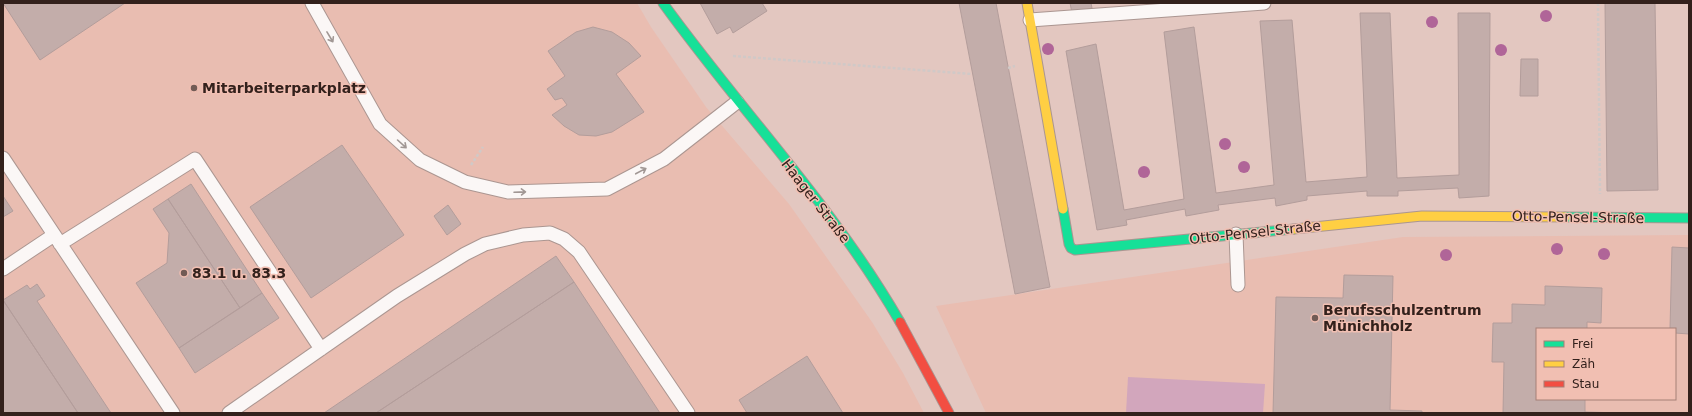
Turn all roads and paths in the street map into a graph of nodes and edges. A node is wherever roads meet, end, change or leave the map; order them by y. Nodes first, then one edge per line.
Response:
1 (312, 3) edge
2 (663, 3) edge
3 (1027, 3) edge
4 (1264, 3) edge
5 (1598, 3) edge
6 (1030, 20) junction
7 (730, 56) dead end
8 (972, 74) dead end
9 (737, 102) junction
10 (483, 147) dead end
11 (3, 158) edge
12 (471, 164) dead end
13 (1600, 218) junction
14 (1689, 218) edge
15 (1236, 234) junction
16 (57, 239) junction
17 (3, 269) edge
18 (1238, 285) dead end
19 (321, 349) junction
20 (172, 413) edge
21 (229, 413) edge
22 (688, 413) edge
23 (949, 413) edge

1 -> 9 lane
2 - 9 street, Haager Straße
3 - 6 street, Otto-Pensel-Straße
4 - 6 lane
5 - 13 path
6 - 15 street, Otto-Pensel-Straße
7 - 8 path
9 - 23 street, Haager Straße
10 - 12 path
11 - 16 lane
13 - 14 street, Otto-Pensel-Straße
13 - 15 street, Otto-Pensel-Straße
15 - 18 lane
16 - 17 lane
16 - 19 lane
16 - 20 lane
19 - 21 lane
19 - 22 lane

